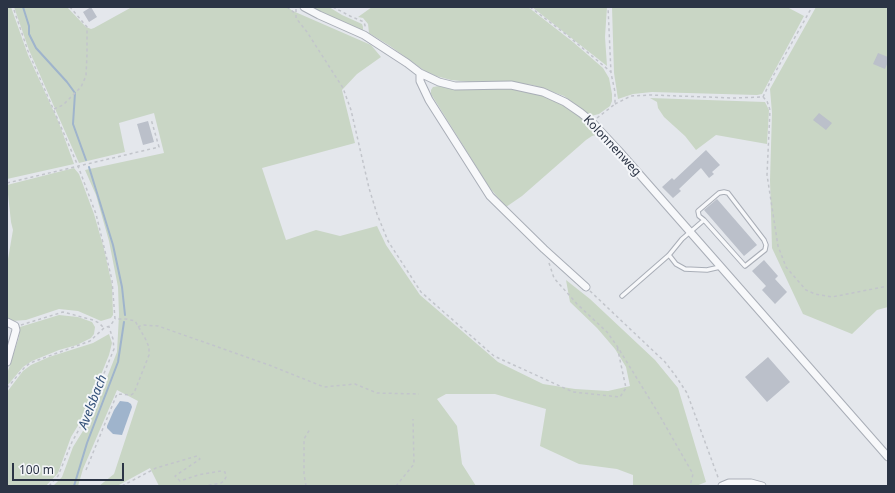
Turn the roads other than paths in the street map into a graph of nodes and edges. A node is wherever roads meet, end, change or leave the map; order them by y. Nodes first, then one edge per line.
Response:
1 (304, 7) edge
2 (420, 73) junction
3 (704, 220) junction
4 (690, 232) junction
5 (669, 256) junction
6 (720, 267) junction
7 (586, 287) road end
8 (622, 296) dead end
9 (7, 322) edge
10 (7, 362) edge
11 (888, 457) edge
12 (721, 486) edge
13 (762, 486) edge

1 - 2 street, Kolonnenweg
2 - 4 street, Kolonnenweg
2 - 7 street
3 - 3 lane
3 - 4 lane
4 - 5 lane
4 - 6 street, Kolonnenweg
5 - 6 lane
5 - 8 lane
6 - 11 street, Kolonnenweg
9 - 10 street
12 - 13 street

